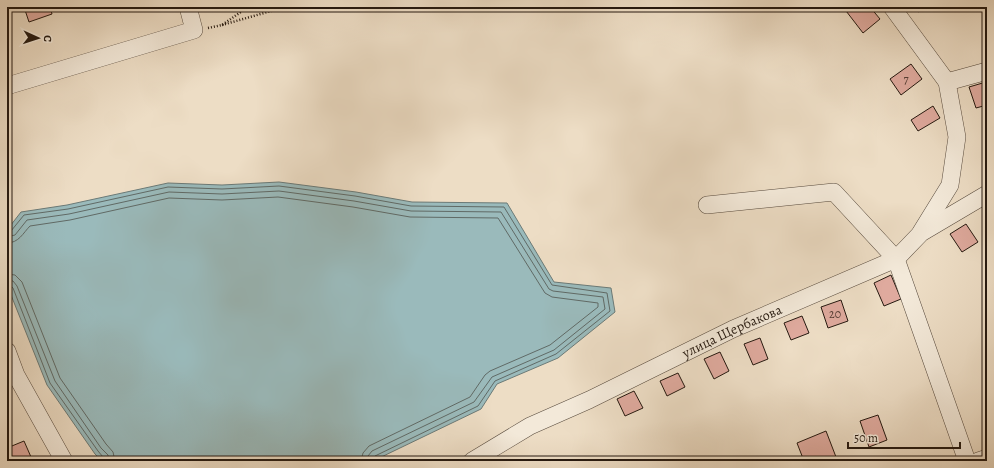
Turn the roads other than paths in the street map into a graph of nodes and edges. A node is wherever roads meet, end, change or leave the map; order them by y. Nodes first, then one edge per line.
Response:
1 (188, 7) edge
2 (892, 7) edge
3 (987, 71) edge
4 (947, 82) junction
5 (7, 86) edge
6 (987, 194) edge
7 (707, 205) dead end
8 (921, 233) junction
9 (896, 259) junction
10 (7, 351) edge
11 (987, 458) edge
12 (64, 461) edge
13 (472, 461) edge
14 (967, 461) edge
15 (978, 461) edge

1 - 5 street
2 - 4 street
3 - 4 street
4 - 8 street
6 - 8 street, улица Щербакова
7 - 9 street
8 - 9 street, улица Щербакова
9 - 13 street, улица Щербакова
9 - 14 street
10 - 12 street
11 - 15 street

